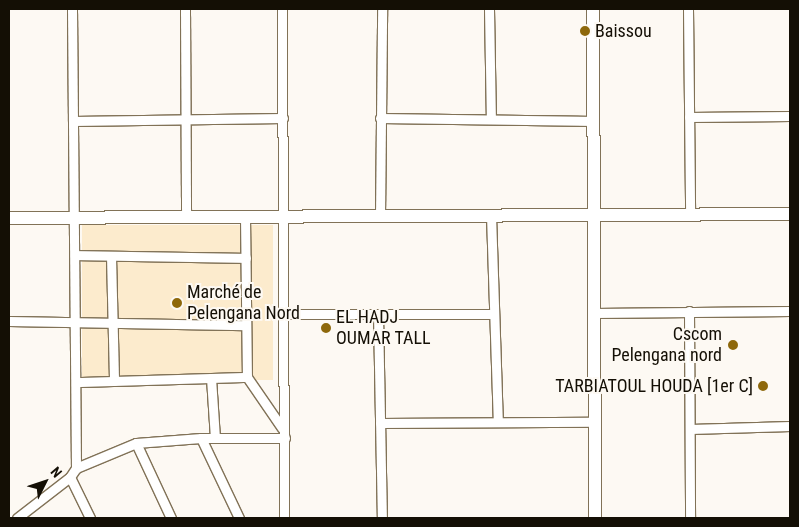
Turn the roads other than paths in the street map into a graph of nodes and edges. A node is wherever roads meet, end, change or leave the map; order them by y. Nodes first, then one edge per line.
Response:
1 (72, 9) edge
2 (185, 9) edge
3 (282, 9) edge
4 (382, 9) edge
5 (489, 9) edge
6 (593, 9) edge
7 (688, 9) edge
8 (790, 116) edge
9 (689, 117) junction
10 (283, 118) junction
11 (380, 118) junction
12 (491, 119) junction
13 (186, 120) junction
14 (73, 121) junction
15 (594, 121) junction
16 (594, 214) junction
17 (690, 214) junction
18 (790, 214) edge
19 (490, 215) junction
20 (282, 216) junction
21 (380, 216) junction
22 (75, 217) junction
23 (186, 217) junction
24 (245, 217) junction
25 (9, 218) edge
26 (75, 255) junction
27 (111, 256) junction
28 (246, 258) junction
29 (689, 311) junction
30 (790, 311) edge
31 (594, 312) junction
32 (282, 314) junction
33 (378, 314) junction
34 (494, 314) junction
35 (9, 321) edge
36 (76, 322) junction
37 (113, 322) junction
38 (246, 325) junction
39 (247, 376) junction
40 (212, 378) junction
41 (114, 381) junction
42 (77, 382) junction
43 (498, 422) junction
44 (595, 422) junction
45 (380, 423) junction
46 (790, 426) edge
47 (282, 428) junction
48 (690, 429) junction
49 (201, 438) junction
50 (215, 438) junction
51 (285, 438) junction
52 (136, 442) junction
53 (76, 468) junction
54 (70, 477) junction
55 (17, 518) edge
56 (90, 518) edge
57 (172, 518) edge
58 (239, 518) edge
59 (284, 518) edge
60 (382, 518) edge
61 (595, 518) edge
62 (690, 518) edge

1 - 14 street
2 - 13 street
3 - 10 street
4 - 11 street
5 - 12 street
6 - 15 street
7 - 9 street
8 - 9 street
9 - 17 street
10 - 13 street
10 - 20 street
11 - 12 street
11 - 21 street
12 - 15 street
13 - 14 street
13 - 23 street
14 - 22 street
15 - 16 street
16 - 17 street
16 - 19 street
16 - 31 street
17 - 18 street
19 - 21 street
19 - 34 street
20 - 21 street
20 - 24 street
20 - 32 street
22 - 23 street
22 - 25 street
22 - 26 street
23 - 24 street
24 - 28 street
26 - 27 street
26 - 36 street
27 - 28 street
27 - 37 street
28 - 38 street
29 - 30 street
29 - 31 street
29 - 48 street
31 - 44 street
32 - 33 street
32 - 47 street
33 - 34 street
33 - 45 street
34 - 43 street
35 - 36 street
36 - 37 street
36 - 42 street
37 - 38 street
37 - 41 street
38 - 39 street
39 - 40 street
39 - 47 street
40 - 41 street
40 - 50 street
41 - 42 street
42 - 53 street
43 - 44 street
43 - 45 street
44 - 61 street
45 - 60 street
46 - 48 street
47 - 51 street
48 - 62 street
49 - 50 street
49 - 52 street
49 - 58 street
50 - 51 street
51 - 59 street
52 - 53 street
52 - 57 street
53 - 54 street
54 - 55 street
54 - 56 street

